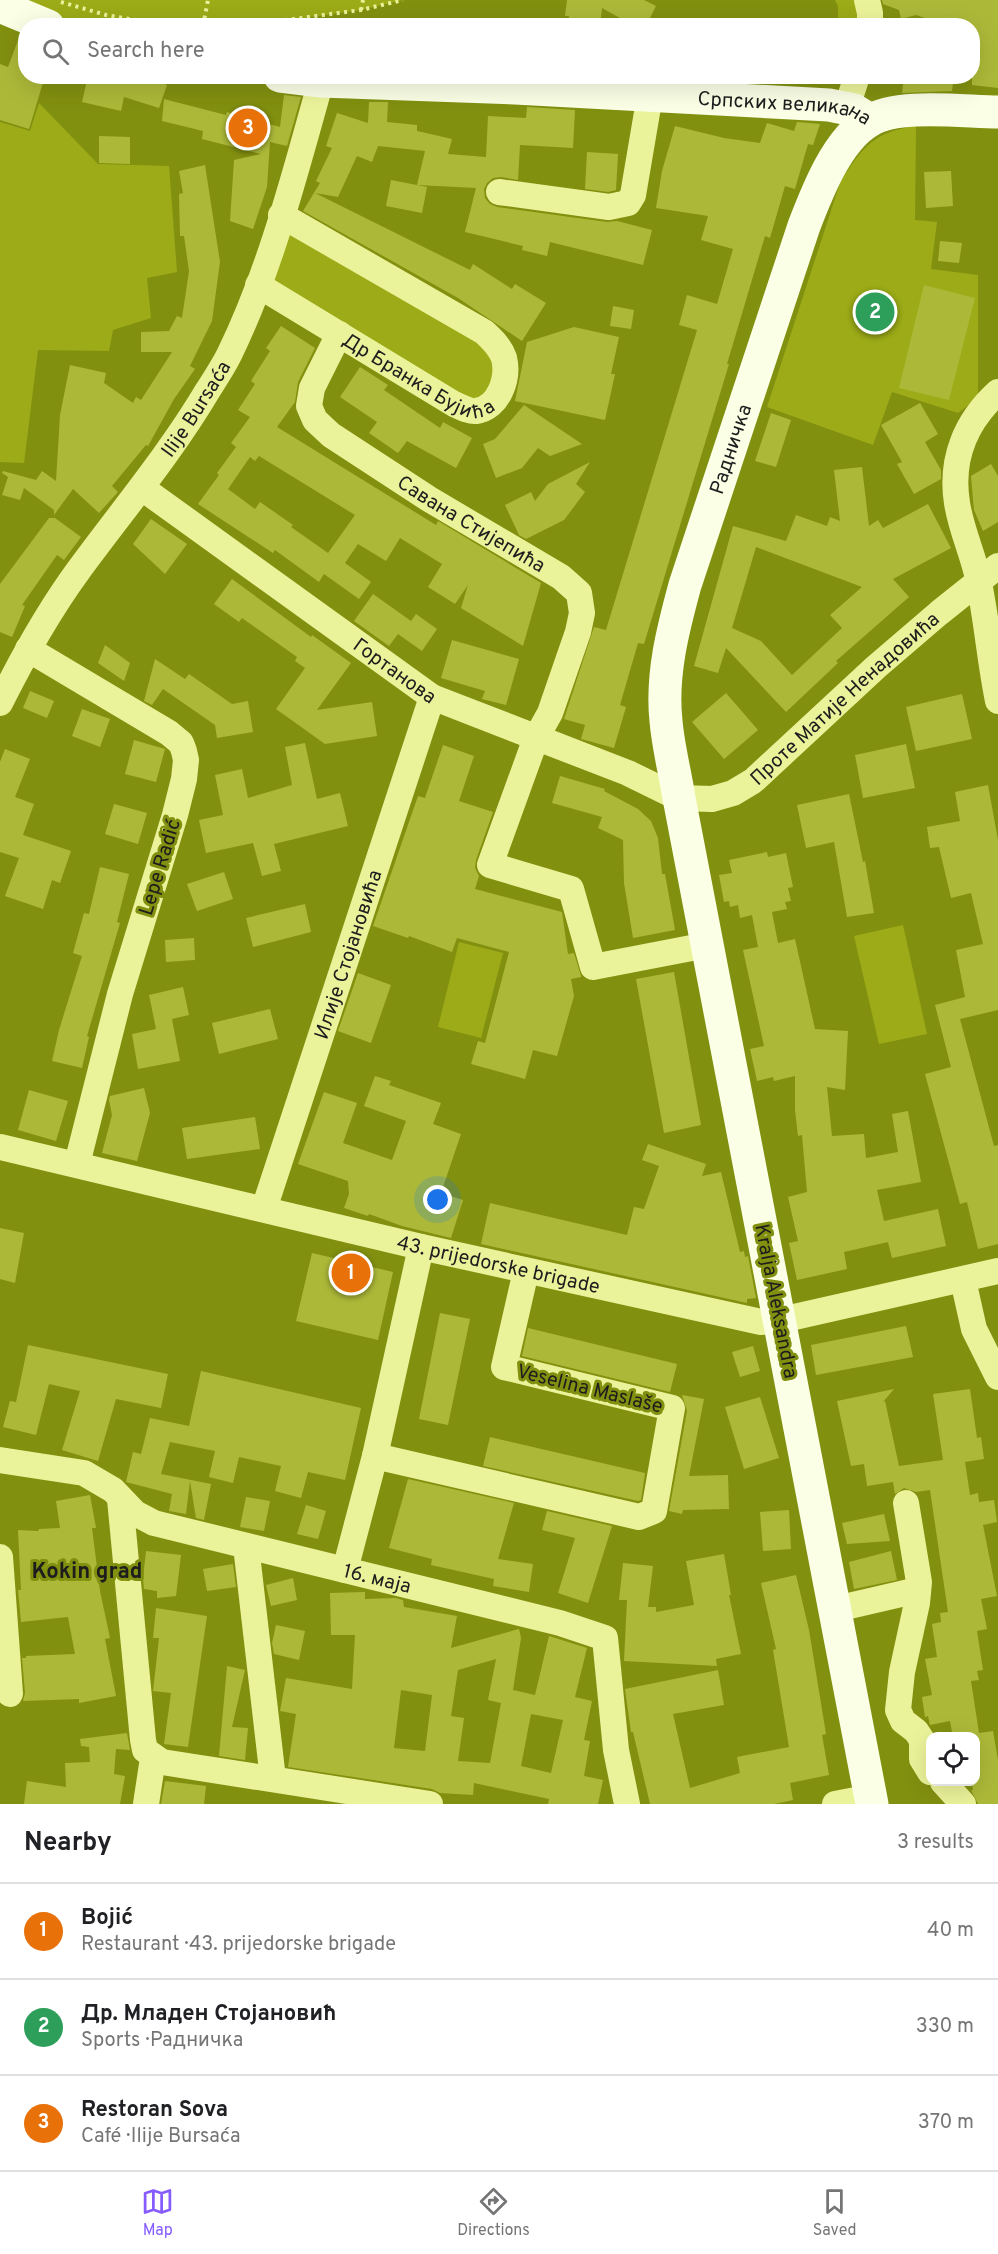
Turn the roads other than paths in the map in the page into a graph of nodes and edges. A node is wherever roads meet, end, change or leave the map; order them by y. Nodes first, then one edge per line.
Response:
1 (867, 0) edge
2 (0, 6) edge
3 (29, 18) edge
4 (870, 18) edge
5 (320, 84) edge
6 (392, 84) edge
7 (857, 84) edge
8 (650, 95) junction
9 (998, 112) edge
10 (858, 114) junction
11 (499, 192) dead end
12 (281, 215) junction
13 (258, 285) junction
14 (339, 334) junction
15 (998, 392) edge
16 (142, 488) junction
17 (989, 574) edge
18 (28, 649) junction
19 (995, 667) edge
20 (432, 697) junction
21 (998, 701) edge
22 (0, 703) edge
23 (536, 738) junction
24 (679, 798) junction
25 (707, 945) junction
26 (0, 1147) edge
27 (77, 1164) junction
28 (264, 1209) junction
29 (421, 1247) junction
30 (526, 1270) junction
31 (998, 1271) edge
32 (963, 1280) junction
33 (781, 1320) junction
34 (998, 1377) edge
35 (375, 1456) junction
36 (0, 1460) edge
37 (120, 1500) junction
38 (906, 1503) dead end
39 (246, 1546) junction
40 (0, 1557) edge
41 (345, 1570) junction
42 (918, 1590) junction
43 (836, 1609) junction
44 (10, 1694) dead end
45 (153, 1758) junction
46 (926, 1766) edge
47 (273, 1779) junction
48 (947, 1786) edge
49 (871, 1800) edge
50 (382, 1801) edge
51 (146, 1804) edge
52 (430, 1804) edge
53 (627, 1804) edge
54 (835, 1804) edge
55 (963, 1804) edge

1 - 4 street
2 - 3 main road
5 - 12 street, Ilije Bursaća
6 - 8 main road, Српских великана
7 - 10 street
8 - 10 main road, Српских великана
8 - 11 street
9 - 10 main road, Српских великана
10 - 24 main road, Радничка
12 - 13 street, Ilije Bursaća
12 - 14 street, Др Бранка Бујића
13 - 14 street, Др Бранка Бујића
13 - 16 street, Ilije Bursaća
14 - 23 street, Савана Стијепића
15 - 17 street
16 - 18 street, Ilije Bursaća
16 - 20 street, Гортанова
17 - 19 street
17 - 24 street, Проте Матије Ненадовића
18 - 22 street, Ilije Bursaća
18 - 27 street, Lepe Radić
19 - 21 street
20 - 23 street, Гортанова
20 - 28 street, Илије Стојановића
23 - 24 street, Гортанова
23 - 25 street
24 - 25 main road, Kralja Aleksandra
25 - 33 main road, Kralja Aleksandra
26 - 27 street, 43. prijedorske brigade
27 - 28 street, 43. prijedorske brigade
28 - 29 street, 43. prijedorske brigade
29 - 30 street, 43. prijedorske brigade
29 - 35 street
30 - 33 street, 43. prijedorske brigade
30 - 35 street, Veselina Maslaše
31 - 32 street, 43. prijedorske brigade
32 - 33 street, 43. prijedorske brigade
32 - 34 street
33 - 43 main road, Kralja Aleksandra
35 - 41 street
36 - 37 street, 16. маја
37 - 39 street, 16. маја
37 - 45 street
38 - 42 street
39 - 41 street, 16. маја
39 - 47 street
40 - 44 street
41 - 53 street, 16. маја
42 - 43 street
42 - 46 street
43 - 49 main road, Kralja Aleksandra
45 - 47 street
45 - 51 street
47 - 50 street
48 - 55 street
49 - 54 street
50 - 52 street

